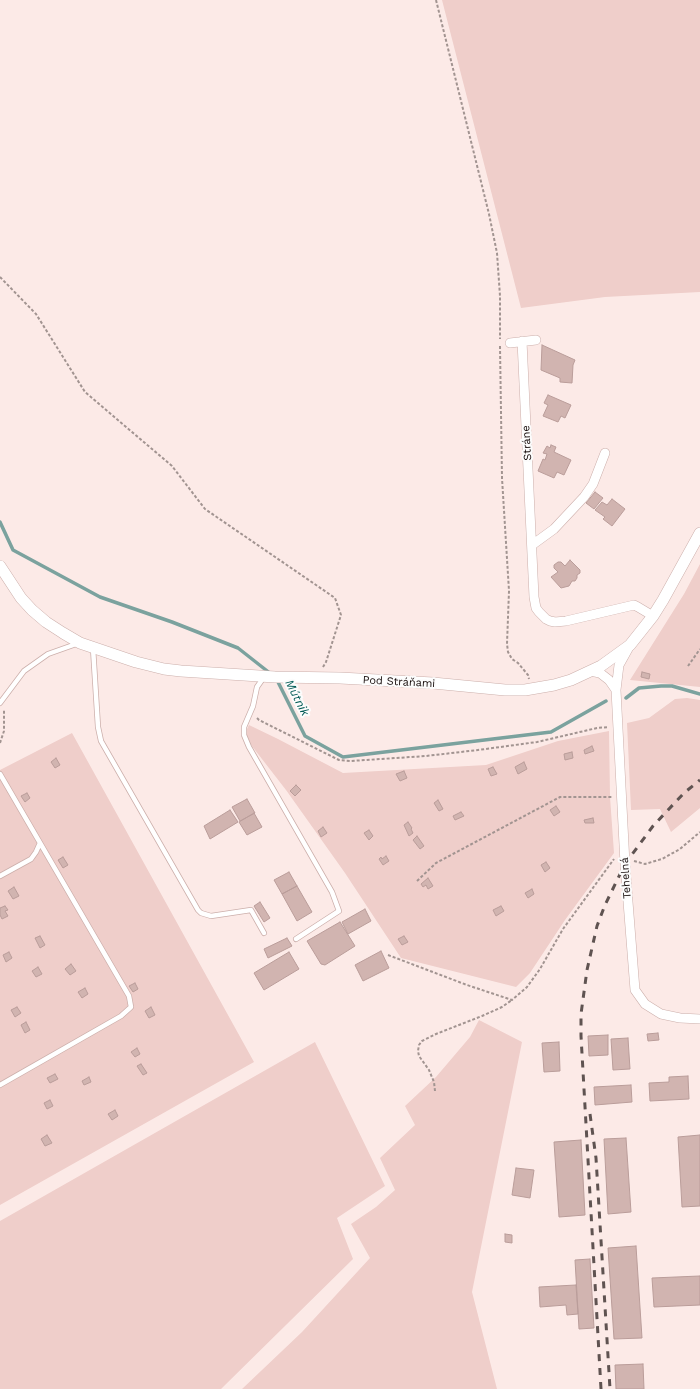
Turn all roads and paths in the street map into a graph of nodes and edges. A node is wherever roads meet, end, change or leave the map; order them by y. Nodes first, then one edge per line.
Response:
1 (436, 0) edge
2 (0, 277) edge
3 (536, 340) dead end
4 (522, 341) junction
5 (510, 343) dead end
6 (604, 453) dead end
7 (700, 533) edge
8 (532, 545) junction
9 (0, 566) edge
10 (652, 616) junction
11 (80, 643) junction
12 (630, 645) junction
13 (93, 648) junction
14 (700, 649) edge
15 (688, 666) dead end
16 (590, 671) junction
17 (269, 676) junction
18 (316, 678) junction
19 (531, 689) junction
20 (616, 690) junction
21 (5, 697) junction
22 (0, 703) edge
23 (253, 706) junction
24 (618, 729) junction
25 (0, 743) edge
26 (0, 774) edge
27 (621, 797) junction
28 (700, 832) edge
29 (40, 843) junction
30 (624, 853) junction
31 (0, 876) edge
32 (417, 881) dead end
33 (264, 933) dead end
34 (296, 939) dead end
35 (388, 955) dead end
36 (512, 1000) junction
37 (700, 1019) edge
38 (0, 1084) edge
39 (435, 1091) dead end

1 - 19 path
2 - 18 path
3 - 4 street
4 - 5 street
4 - 8 street, Stráne
6 - 8 street
7 - 10 street, Pod Stráňami
8 - 10 street, Stráne
9 - 11 street, Pod Stráňami
10 - 12 street, Pod Stráňami
11 - 13 street, Pod Stráňami
11 - 21 lane
12 - 16 street, Pod Stráňami
12 - 20 street, Tehelná
13 - 17 street, Pod Stráňami
13 - 33 lane
14 - 15 path
16 - 19 street, Pod Stráňami
16 - 20 street
17 - 18 street, Pod Stráňami
17 - 23 lane
18 - 19 street, Pod Stráňami
20 - 24 street, Tehelná
21 - 22 lane
21 - 25 path
23 - 24 path
23 - 34 lane
24 - 27 street, Tehelná
26 - 29 lane
27 - 30 street, Tehelná
27 - 32 path
28 - 30 path
29 - 31 lane
29 - 38 lane
30 - 36 path
30 - 37 street, Tehelná
35 - 36 path
36 - 39 path

